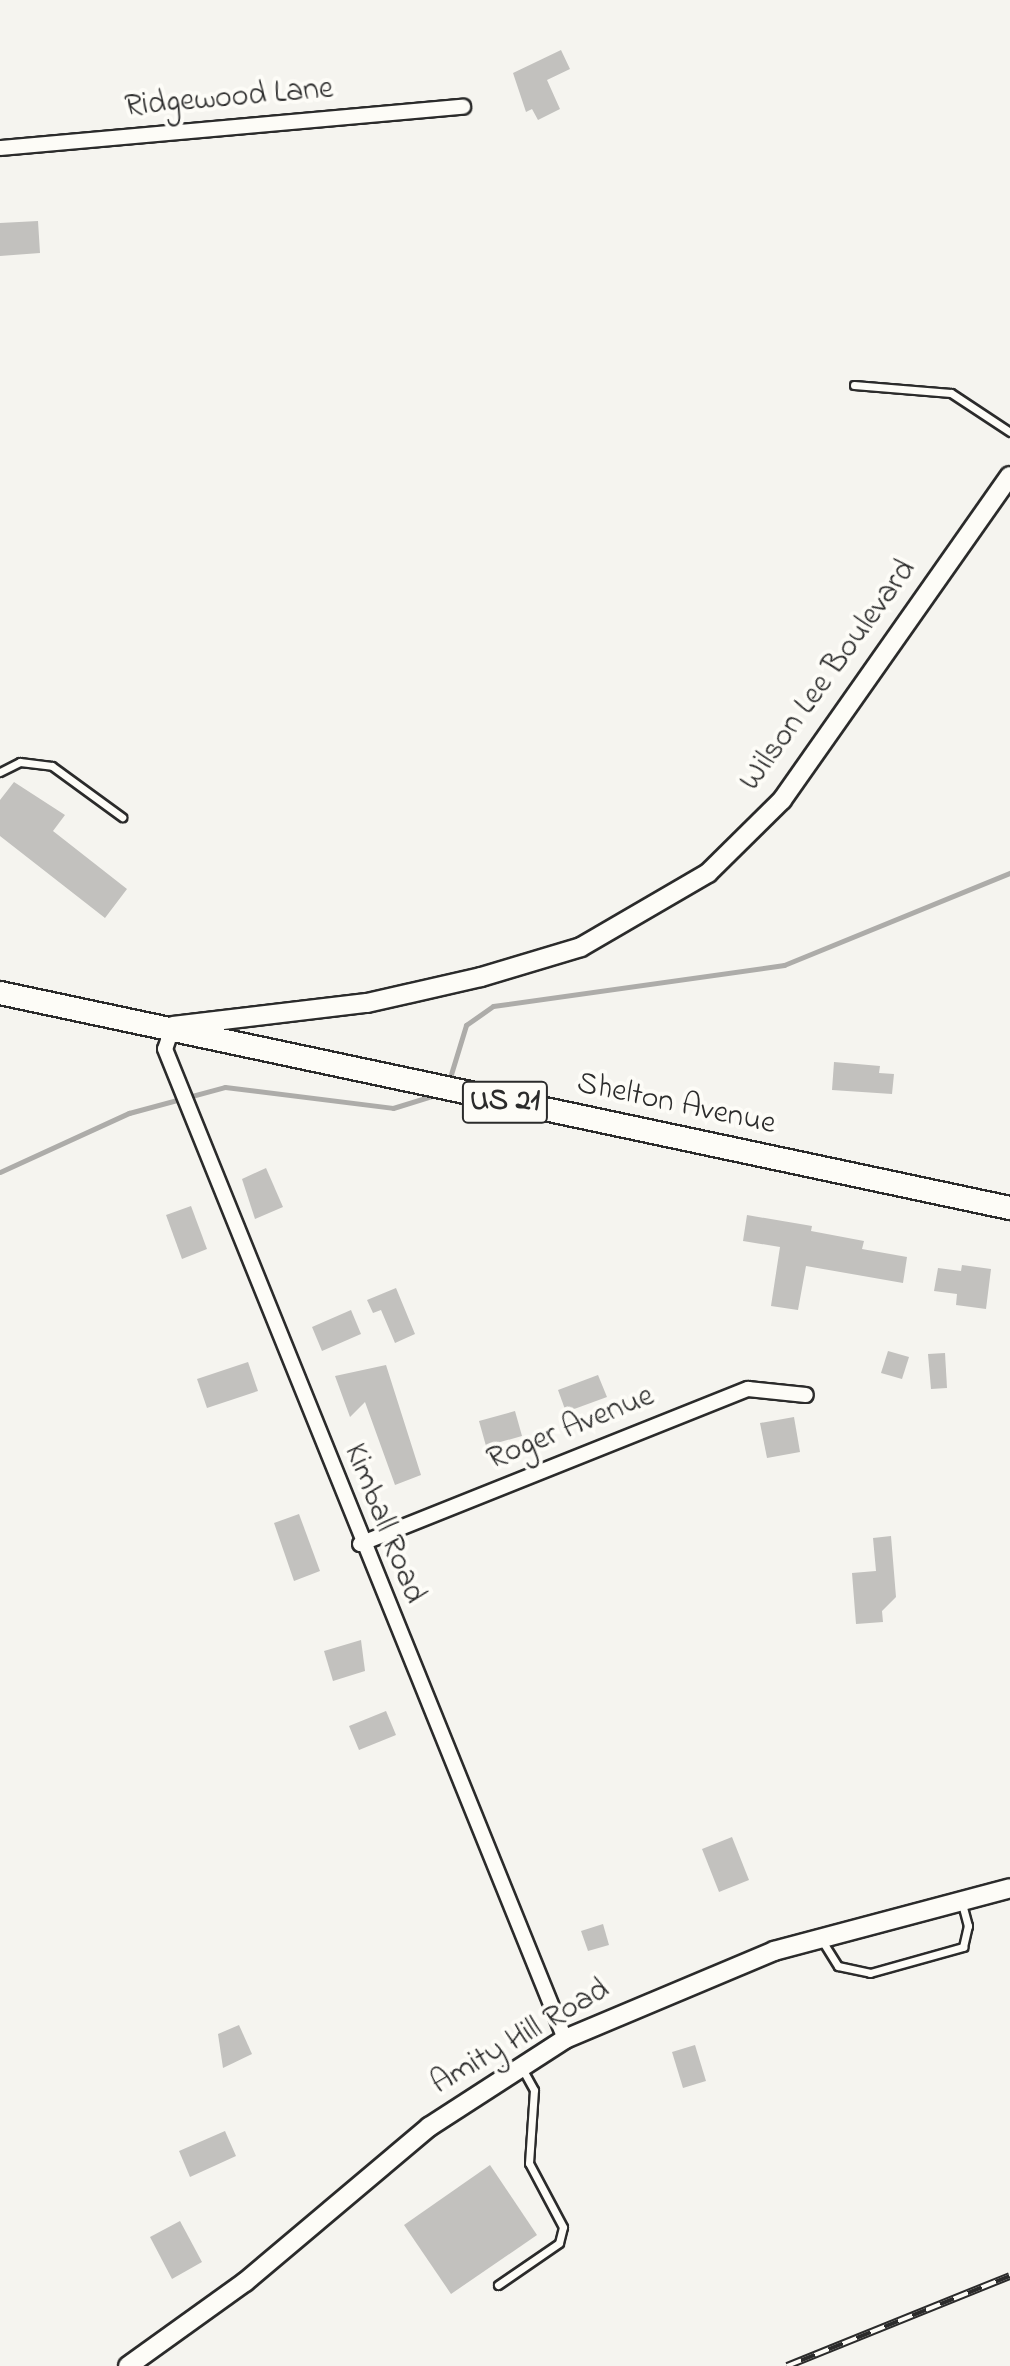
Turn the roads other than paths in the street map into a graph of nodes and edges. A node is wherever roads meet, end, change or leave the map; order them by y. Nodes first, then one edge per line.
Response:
1 (463, 107) dead end
2 (0, 148) edge
3 (854, 385) dead end
4 (1010, 432) edge
5 (1010, 476) edge
6 (0, 772) edge
7 (122, 817) dead end
8 (0, 993) edge
9 (173, 1026) junction
10 (1010, 1208) edge
11 (806, 1395) dead end
12 (360, 1544) junction
13 (1010, 1888) edge
14 (961, 1899) junction
15 (819, 1938) junction
16 (565, 2039) junction
17 (519, 2065) junction
18 (498, 2285) dead end
19 (128, 2366) edge

1 - 2 street, Ridgewood Lane
3 - 4 lane
5 - 9 street, Wilson Lee Boulevard
6 - 7 lane
8 - 9 main road, Shelton Avenue / US 21
9 - 10 main road, Shelton Avenue / US 21
9 - 12 street, Kimball Road
11 - 12 street, Roger Avenue
12 - 16 street, Kimball Road
13 - 14 street, Amity Hill Road
14 - 15 street, Amity Hill Road
14 - 15 lane
15 - 16 street, Amity Hill Road
16 - 17 street, Amity Hill Road
17 - 18 lane
17 - 19 street, Amity Hill Road

